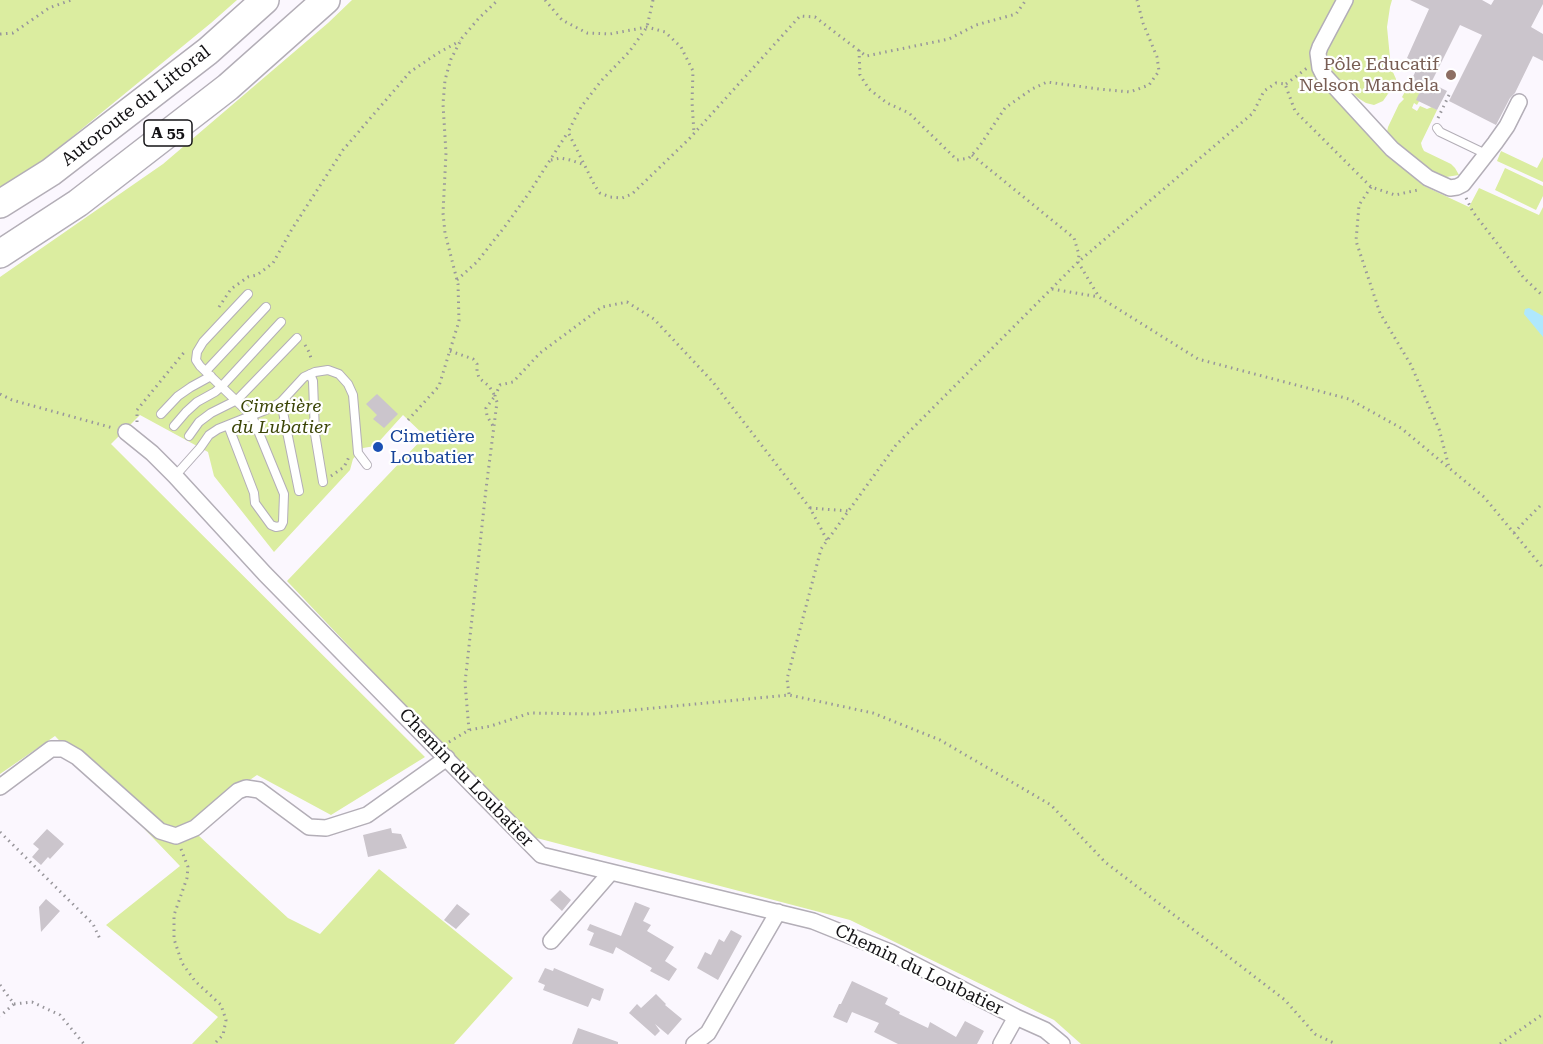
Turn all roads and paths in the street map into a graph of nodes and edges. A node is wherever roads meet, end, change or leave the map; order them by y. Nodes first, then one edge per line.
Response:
1 (71, 0) edge
2 (265, 0) edge
3 (326, 0) edge
4 (498, 0) edge
5 (545, 0) edge
6 (652, 0) edge
7 (1026, 0) edge
8 (1137, 0) edge
9 (1345, 0) edge
10 (647, 27) junction
11 (0, 34) edge
12 (460, 42) junction
13 (859, 50) junction
14 (1319, 60) junction
15 (1285, 84) junction
16 (1450, 93) dead end
17 (1520, 102) dead end
18 (1437, 128) joint
19 (568, 132) junction
20 (694, 133) junction
21 (1486, 154) junction
22 (972, 155) junction
23 (550, 160) junction
24 (584, 165) junction
25 (1428, 178) junction
26 (1463, 184) junction
27 (1371, 187) junction
28 (0, 204) edge
29 (0, 254) edge
30 (1078, 262) junction
31 (456, 280) junction
32 (1052, 289) junction
33 (248, 294) dead end
34 (1099, 297) junction
35 (1543, 297) edge
36 (266, 307) dead end
37 (214, 315) dead end
38 (281, 322) dead end
39 (297, 338) dead end
40 (187, 349) dead end
41 (450, 351) junction
42 (208, 373) junction
43 (310, 374) junction
44 (500, 385) junction
45 (222, 386) junction
46 (489, 386) junction
47 (0, 394) edge
48 (495, 396) junction
49 (237, 400) junction
50 (280, 402) junction
51 (161, 414) dead end
52 (252, 416) junction
53 (408, 420) dead end
54 (228, 425) junction
55 (174, 426) dead end
56 (494, 427) junction
57 (130, 435) junction
58 (189, 435) dead end
59 (367, 465) dead end
60 (1449, 468) junction
61 (175, 476) junction
62 (323, 482) dead end
63 (299, 491) dead end
64 (1543, 503) edge
65 (810, 508) junction
66 (849, 511) junction
67 (1514, 533) junction
68 (827, 541) junction
69 (1543, 568) edge
70 (789, 694) junction
71 (469, 730) junction
72 (442, 754) junction
73 (0, 787) edge
74 (0, 832) edge
75 (176, 836) junction
76 (611, 872) junction
77 (778, 912) junction
78 (100, 939) dead end
79 (551, 942) dead end
80 (0, 985) edge
81 (14, 1004) junction
82 (1543, 1014) edge
83 (0, 1016) edge
84 (1016, 1017) junction
85 (84, 1044) edge
86 (214, 1044) edge
87 (694, 1044) edge
88 (1001, 1044) edge
89 (1062, 1044) edge
90 (1336, 1044) edge
91 (1500, 1044) edge

1 - 11 path
2 - 28 highway, Autoroute du Littoral / A 55
3 - 29 highway, A 55
4 - 12 path
5 - 10 path
6 - 10 path
7 - 13 path
8 - 22 path
9 - 14 street
10 - 19 path
10 - 20 path
12 - 31 path
12 - 37 path
13 - 20 path
13 - 22 path
14 - 15 path
14 - 25 street
15 - 27 path
15 - 30 path
16 - 18 path
17 - 21 street
18 - 21 lane
19 - 23 path
19 - 24 path
20 - 24 path
21 - 26 street
22 - 30 path
23 - 24 path
23 - 31 path
25 - 26 street
25 - 27 path
26 - 35 path
27 - 60 path
30 - 32 path
30 - 34 path
31 - 41 path
32 - 34 path
32 - 66 path
33 - 42 lane
34 - 60 path
36 - 42 lane
38 - 45 lane
39 - 49 lane
40 - 57 path
41 - 46 path
41 - 53 path
42 - 45 lane
42 - 51 lane
43 - 50 lane
43 - 59 lane
43 - 62 lane
44 - 46 path
44 - 48 path
44 - 65 path
45 - 49 lane
45 - 55 lane
46 - 48 path
47 - 57 path
48 - 56 path
48 - 56 path
49 - 52 lane
49 - 58 lane
50 - 52 lane
50 - 63 lane
52 - 54 lane
52 - 54 lane
54 - 61 lane
56 - 71 path
57 - 61 street, Chemin du Loubatier
60 - 67 path
61 - 72 street, Chemin du Loubatier
64 - 67 path
65 - 66 path
65 - 68 path
66 - 68 path
67 - 69 path
68 - 70 path
70 - 71 path
70 - 90 path
71 - 72 path
72 - 75 street
72 - 76 street, Chemin du Loubatier
73 - 75 street
74 - 78 path
75 - 86 path
76 - 77 street, Chemin du Loubatier
76 - 79 street
77 - 84 street, Chemin du Loubatier
77 - 87 street
80 - 81 path
81 - 83 path
81 - 85 path
82 - 91 path
84 - 88 street
84 - 89 street, Chemin du Loubatier

